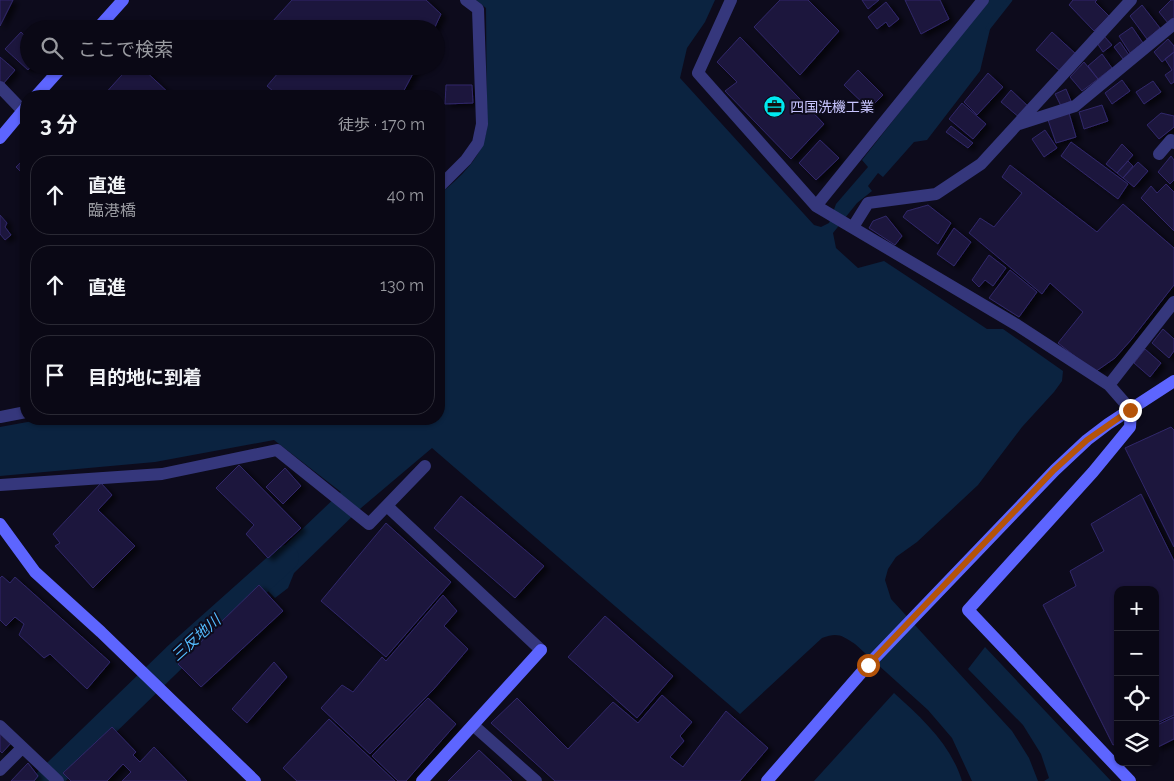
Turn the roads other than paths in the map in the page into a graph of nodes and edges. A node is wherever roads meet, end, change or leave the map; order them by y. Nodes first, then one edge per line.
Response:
1 (123, 0) edge
2 (466, 0) edge
3 (731, 0) edge
4 (984, 0) edge
5 (1131, 0) edge
6 (105, 20) edge
7 (1174, 24) edge
8 (55, 75) edge
9 (0, 86) edge
10 (41, 90) edge
11 (20, 105) edge
12 (20, 114) edge
13 (1018, 124) junction
14 (0, 138) edge
15 (1174, 143) edge
16 (1159, 154) dead end
17 (445, 182) edge
18 (816, 206) junction
19 (853, 227) junction
20 (1174, 302) edge
21 (1174, 382) edge
22 (1108, 386) junction
23 (1130, 410) junction
24 (20, 413) edge
25 (0, 417) edge
26 (424, 466) dead end
27 (0, 485) edge
28 (388, 506) junction
29 (0, 524) edge
30 (473, 724) junction
31 (0, 726) edge
32 (22, 748) junction
33 (0, 770) edge
34 (58, 781) edge
35 (256, 781) edge
36 (422, 781) edge
37 (536, 781) edge
38 (767, 781) edge
39 (1130, 781) edge

1 - 6 street
2 - 17 street
3 - 18 street
4 - 18 street
5 - 13 street
7 - 13 street
8 - 10 street
9 - 11 street
12 - 14 street
13 - 19 street
15 - 16 street
18 - 19 street
19 - 22 street
20 - 22 street
21 - 23 street
22 - 23 street
23 - 38 street
23 - 39 street
24 - 25 street
26 - 28 street
27 - 28 street
28 - 30 street
29 - 35 street
30 - 36 street
30 - 37 street
31 - 32 street
32 - 33 street
32 - 34 street

